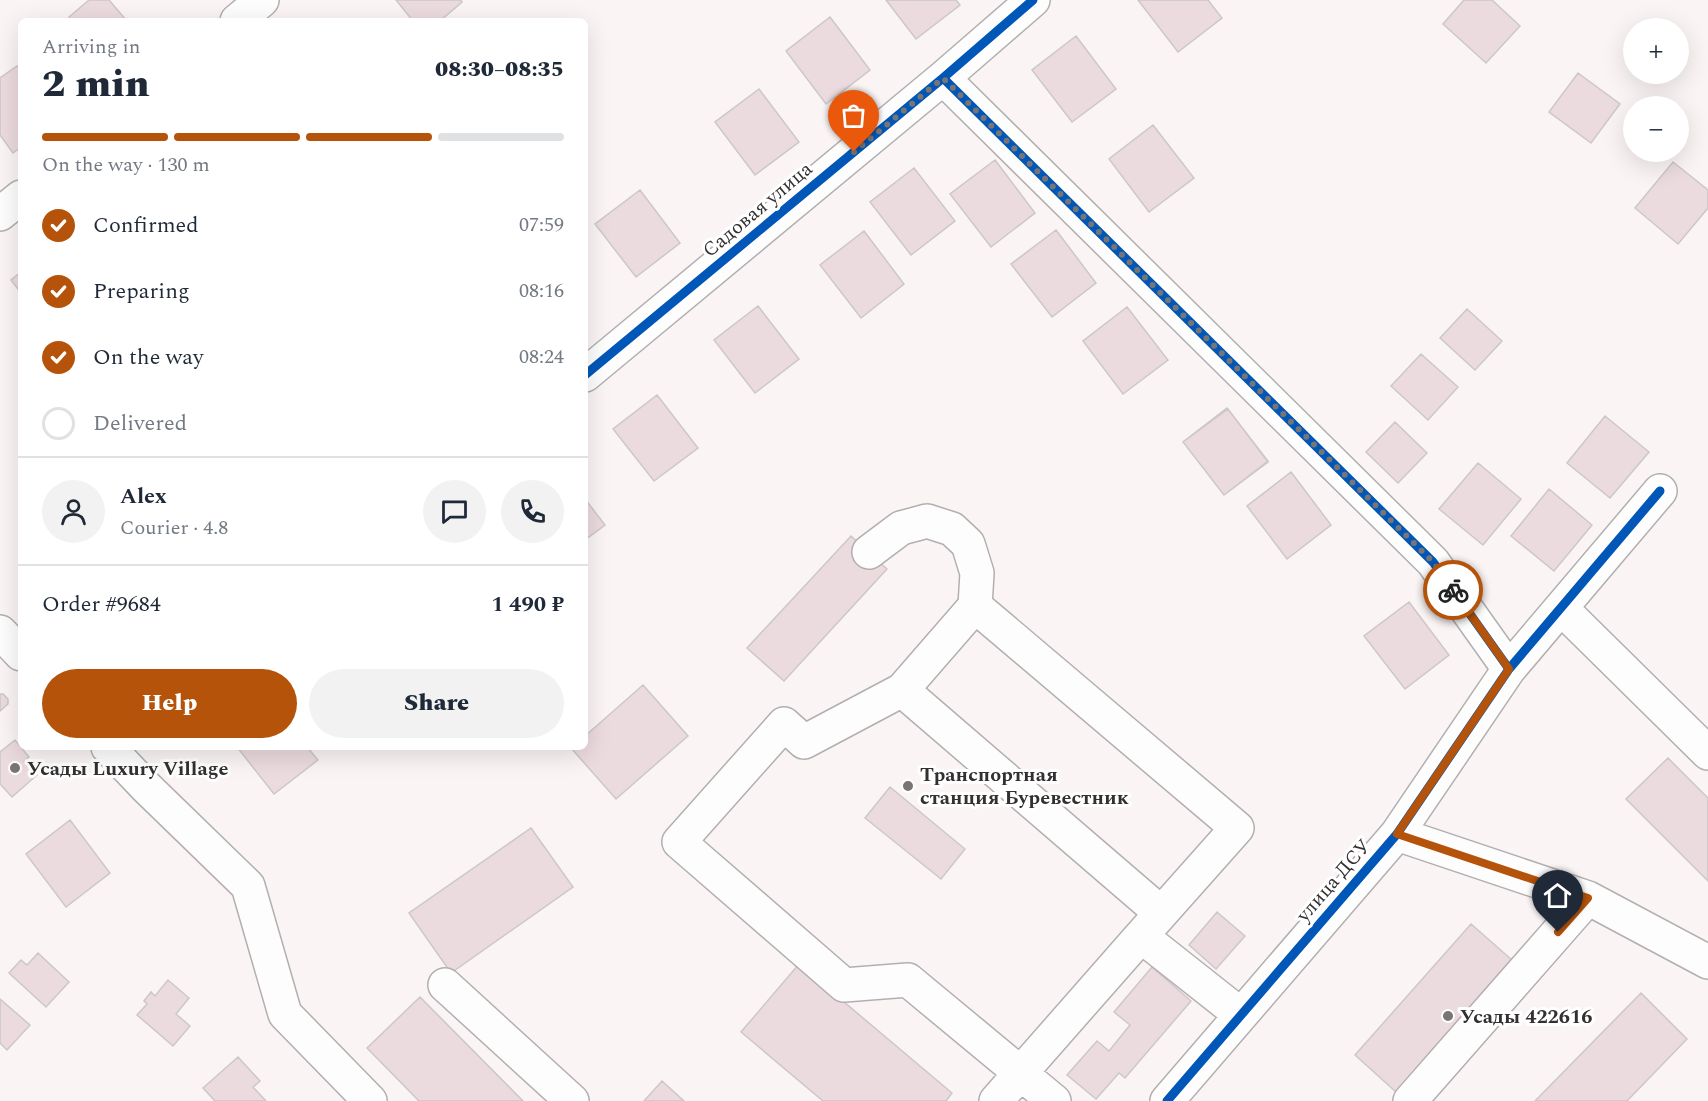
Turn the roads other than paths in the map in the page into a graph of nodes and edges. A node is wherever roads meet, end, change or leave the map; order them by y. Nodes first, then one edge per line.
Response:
1 (262, 0) edge
2 (1033, 0) edge
3 (241, 18) edge
4 (943, 78) junction
5 (18, 199) edge
6 (0, 214) edge
7 (588, 373) edge
8 (1660, 491) dead end
9 (869, 552) dead end
10 (975, 606) junction
11 (1560, 608) junction
12 (0, 632) edge
13 (18, 651) edge
14 (1509, 669) junction
15 (902, 690) junction
16 (121, 751) edge
17 (1708, 753) edge
18 (1397, 834) junction
19 (1588, 898) junction
20 (1151, 924) junction
21 (1708, 962) edge
22 (445, 985) dead end
23 (1241, 1016) junction
24 (1020, 1074) junction
25 (370, 1101) edge
26 (572, 1101) edge
27 (996, 1101) edge
28 (1054, 1101) edge
29 (1167, 1101) edge
30 (1410, 1101) edge

1 - 3 street
2 - 4 street, Садовая улица
4 - 7 street, Садовая улица
4 - 14 street
5 - 6 street
8 - 11 street, улица ДСУ
9 - 10 street
10 - 15 street
10 - 20 street
11 - 14 street, улица ДСУ
11 - 17 street
12 - 13 street
14 - 18 street, улица ДСУ
15 - 20 street
15 - 24 street
16 - 25 street
18 - 19 street
18 - 23 street, улица ДСУ
19 - 21 street
19 - 30 street
20 - 23 street
20 - 24 street
22 - 26 street
23 - 29 street, улица ДСУ
24 - 27 street
24 - 28 street

